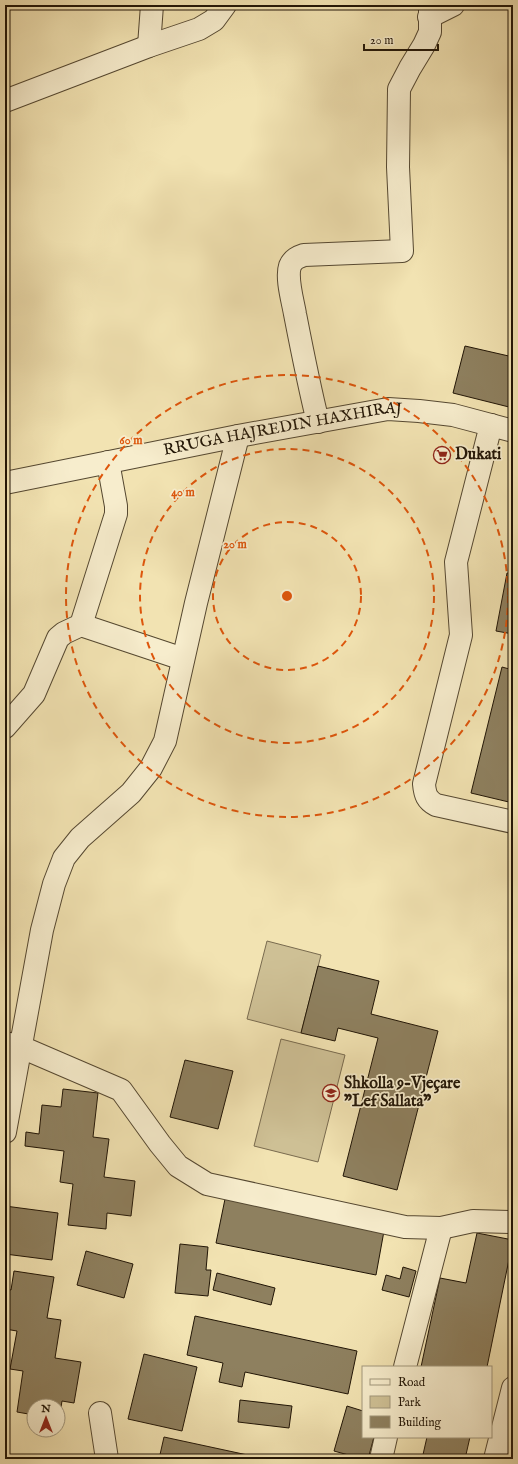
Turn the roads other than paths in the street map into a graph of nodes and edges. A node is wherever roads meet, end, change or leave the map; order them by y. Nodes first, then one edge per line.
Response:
1 (152, 5) edge
2 (225, 5) edge
3 (453, 5) edge
4 (429, 11) edge
5 (149, 46) junction
6 (5, 101) edge
7 (318, 422) junction
8 (491, 425) junction
9 (513, 431) edge
10 (238, 436) junction
11 (108, 462) junction
12 (5, 483) edge
13 (81, 625) junction
14 (184, 659) junction
15 (5, 727) edge
16 (513, 822) edge
17 (13, 1045) edge
18 (5, 1132) edge
19 (513, 1222) edge
20 (441, 1228) junction
21 (405, 1366) edge
22 (513, 1388) edge
23 (100, 1413) dead end
24 (386, 1438) edge
25 (107, 1459) edge
26 (380, 1459) edge
27 (495, 1459) edge

1 - 5 street
2 - 5 street
3 - 4 street
4 - 7 street
5 - 6 street
7 - 8 street, RRUGA HAJREDIN HAXHIRAJ
7 - 10 street, RRUGA HAJREDIN HAXHIRAJ
8 - 9 street, RRUGA HAJREDIN HAXHIRAJ
8 - 16 street
10 - 11 street, RRUGA HAJREDIN HAXHIRAJ
10 - 14 street
11 - 12 street, RRUGA HAJREDIN HAXHIRAJ
11 - 13 street
13 - 14 street
13 - 15 street
14 - 17 street
17 - 18 street
17 - 20 street
19 - 20 street
20 - 21 street
22 - 27 street
23 - 25 street
24 - 26 street

